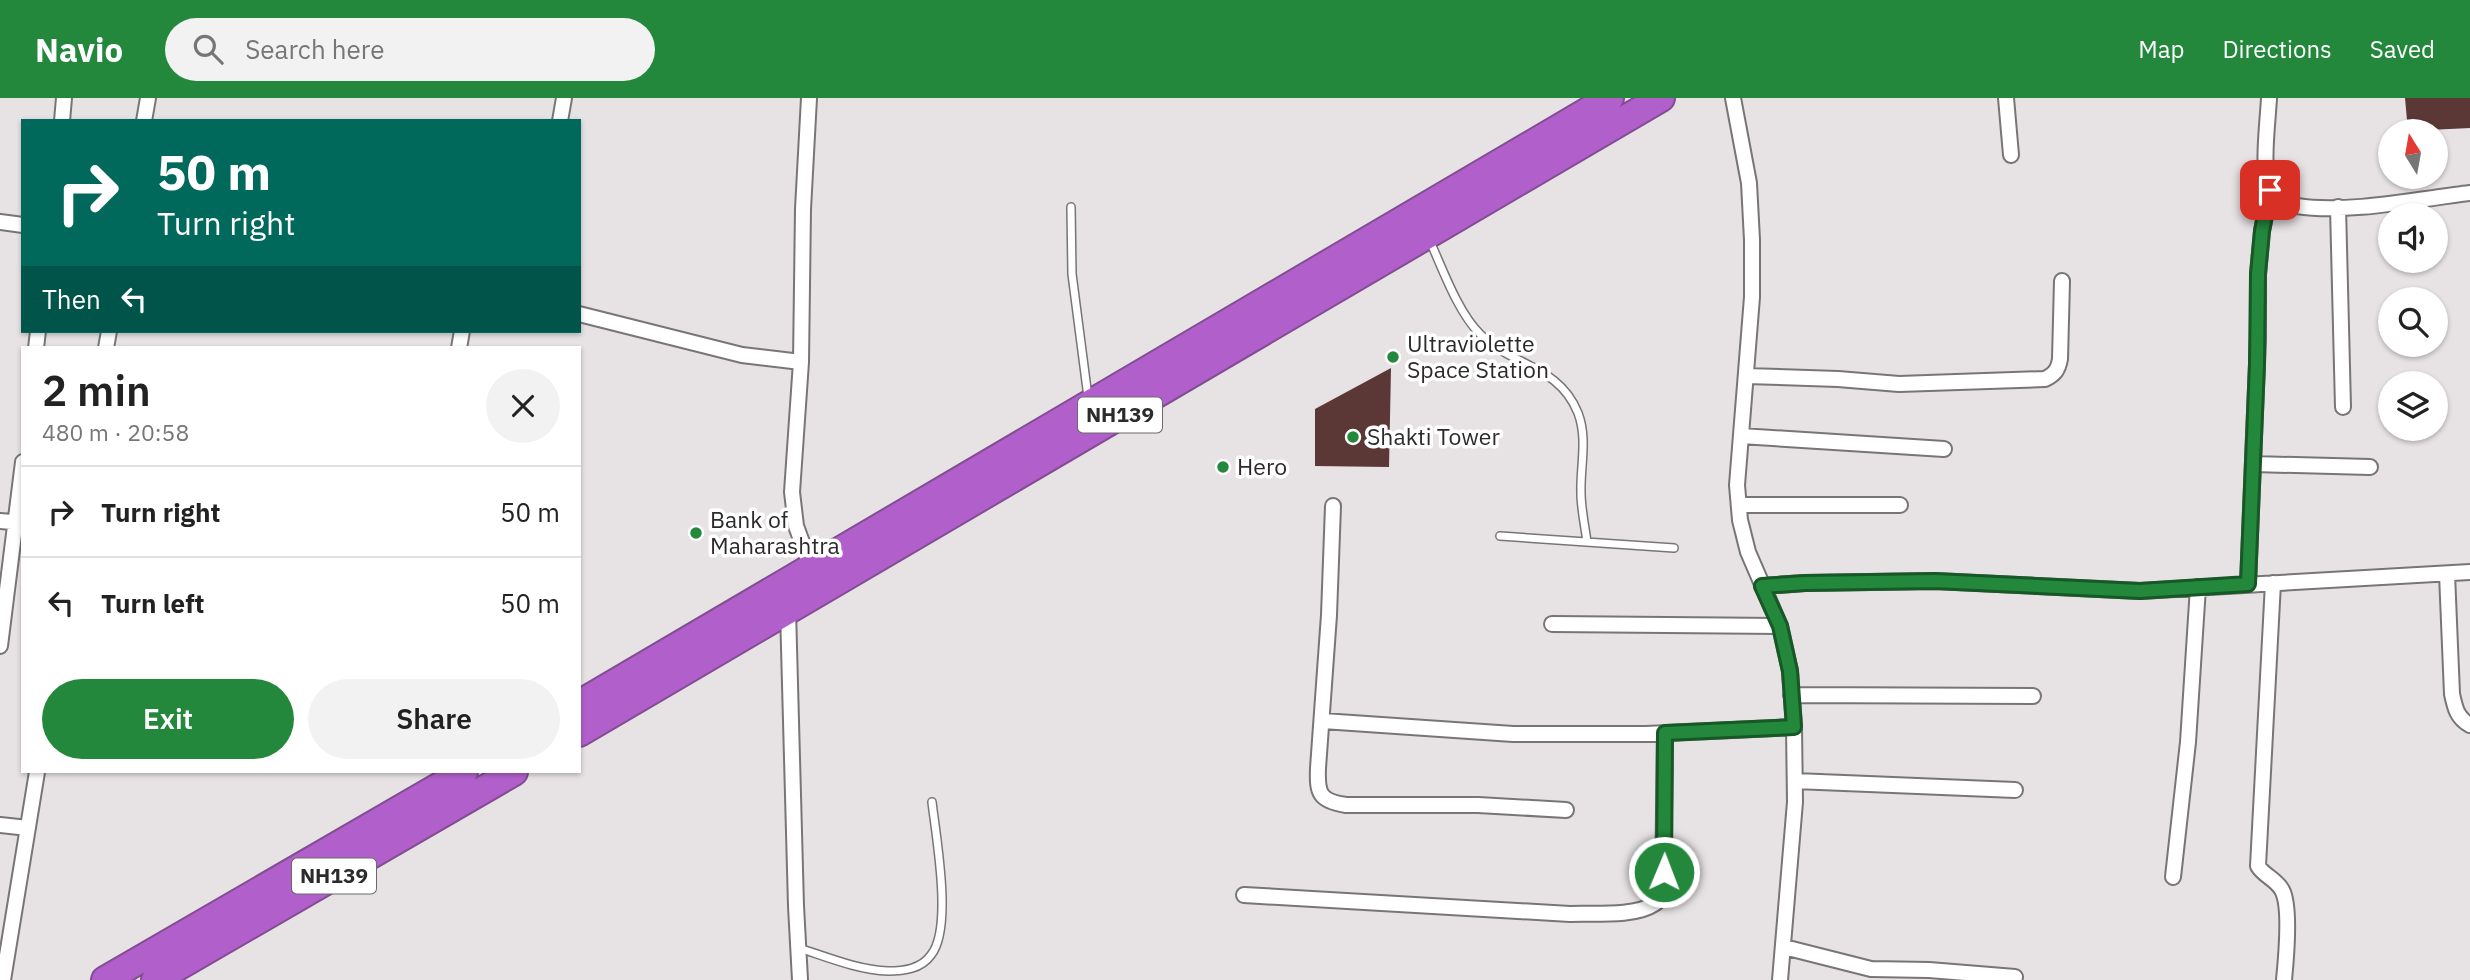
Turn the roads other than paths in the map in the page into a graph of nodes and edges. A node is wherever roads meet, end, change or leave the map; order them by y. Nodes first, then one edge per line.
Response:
1 (64, 98) edge
2 (148, 98) edge
3 (564, 98) edge
4 (810, 98) edge
5 (1610, 98) edge
6 (1661, 98) edge
7 (1733, 98) edge
8 (2006, 98) edge
9 (2269, 98) edge
10 (61, 119) edge
11 (145, 119) edge
12 (559, 119) edge
13 (2011, 155) dead end
14 (2270, 190) junction
15 (2470, 193) edge
16 (1071, 207) dead end
17 (2338, 207) junction
18 (0, 222) edge
19 (21, 225) edge
20 (1427, 235) junction
21 (2062, 281) dead end
22 (581, 315) edge
23 (801, 362) junction
24 (1746, 376) junction
25 (2343, 407) dead end
26 (1093, 416) junction
27 (1741, 436) junction
28 (1944, 449) dead end
29 (2253, 464) junction
30 (2370, 467) dead end
31 (21, 492) edge
32 (1739, 505) junction
33 (1900, 505) dead end
34 (1333, 506) dead end
35 (0, 521) edge
36 (19, 523) edge
37 (1500, 536) dead end
38 (1587, 542) junction
39 (1674, 548) dead end
40 (2470, 572) edge
41 (2447, 574) junction
42 (815, 579) junction
43 (2273, 583) junction
44 (2248, 584) junction
45 (1762, 586) junction
46 (2198, 587) junction
47 (789, 610) junction
48 (1552, 624) dead end
49 (1780, 626) junction
50 (0, 646) edge
51 (1791, 695) junction
52 (2033, 696) dead end
53 (581, 703) edge
54 (1323, 720) junction
55 (2470, 725) edge
56 (1794, 727) junction
57 (581, 732) edge
58 (1665, 733) junction
59 (37, 773) edge
60 (463, 773) edge
61 (512, 773) edge
62 (1795, 781) junction
63 (2015, 790) dead end
64 (932, 802) dead end
65 (1566, 810) dead end
66 (0, 825) edge
67 (28, 828) junction
68 (321, 869) junction
69 (2173, 877) dead end
70 (1244, 895) dead end
71 (1784, 947) junction
72 (799, 948) junction
73 (2015, 976) dead end
74 (3, 980) edge
75 (105, 980) edge
76 (155, 980) edge
77 (800, 980) edge
78 (1780, 980) edge
79 (2284, 980) edge

1 - 10 street
2 - 11 street
3 - 12 street
4 - 23 street
5 - 26 highway, NH139
6 - 20 highway, NH139
7 - 24 street
8 - 13 street
9 - 14 street
14 - 17 street
14 - 29 street
15 - 17 street
16 - 26 lane
17 - 25 street
18 - 19 street
20 - 26 highway, NH139
20 - 38 lane
21 - 24 street
22 - 23 street
23 - 42 street
24 - 27 street
26 - 42 highway, NH139
27 - 28 street
27 - 32 street
29 - 30 street
29 - 44 street
31 - 36 street
32 - 33 street
32 - 45 street
34 - 54 street
35 - 36 street
36 - 50 street
37 - 38 lane
38 - 39 lane
40 - 41 street
41 - 43 street
41 - 55 street
42 - 47 highway, NH139
42 - 53 highway, NH139
43 - 44 street
43 - 79 street
44 - 46 street
45 - 46 street
45 - 49 street
46 - 69 street
47 - 57 highway, NH139
47 - 72 street
48 - 49 street
49 - 51 street
51 - 52 street
51 - 56 street
54 - 58 street
54 - 65 street
56 - 58 street
56 - 62 street
58 - 70 street
59 - 67 street
60 - 68 highway, NH139
61 - 68 highway, NH139
62 - 63 street
62 - 71 street
64 - 72 lane
66 - 67 street
67 - 74 street
68 - 75 highway, NH139
68 - 76 highway, NH139
71 - 73 street
71 - 78 street
72 - 77 street

